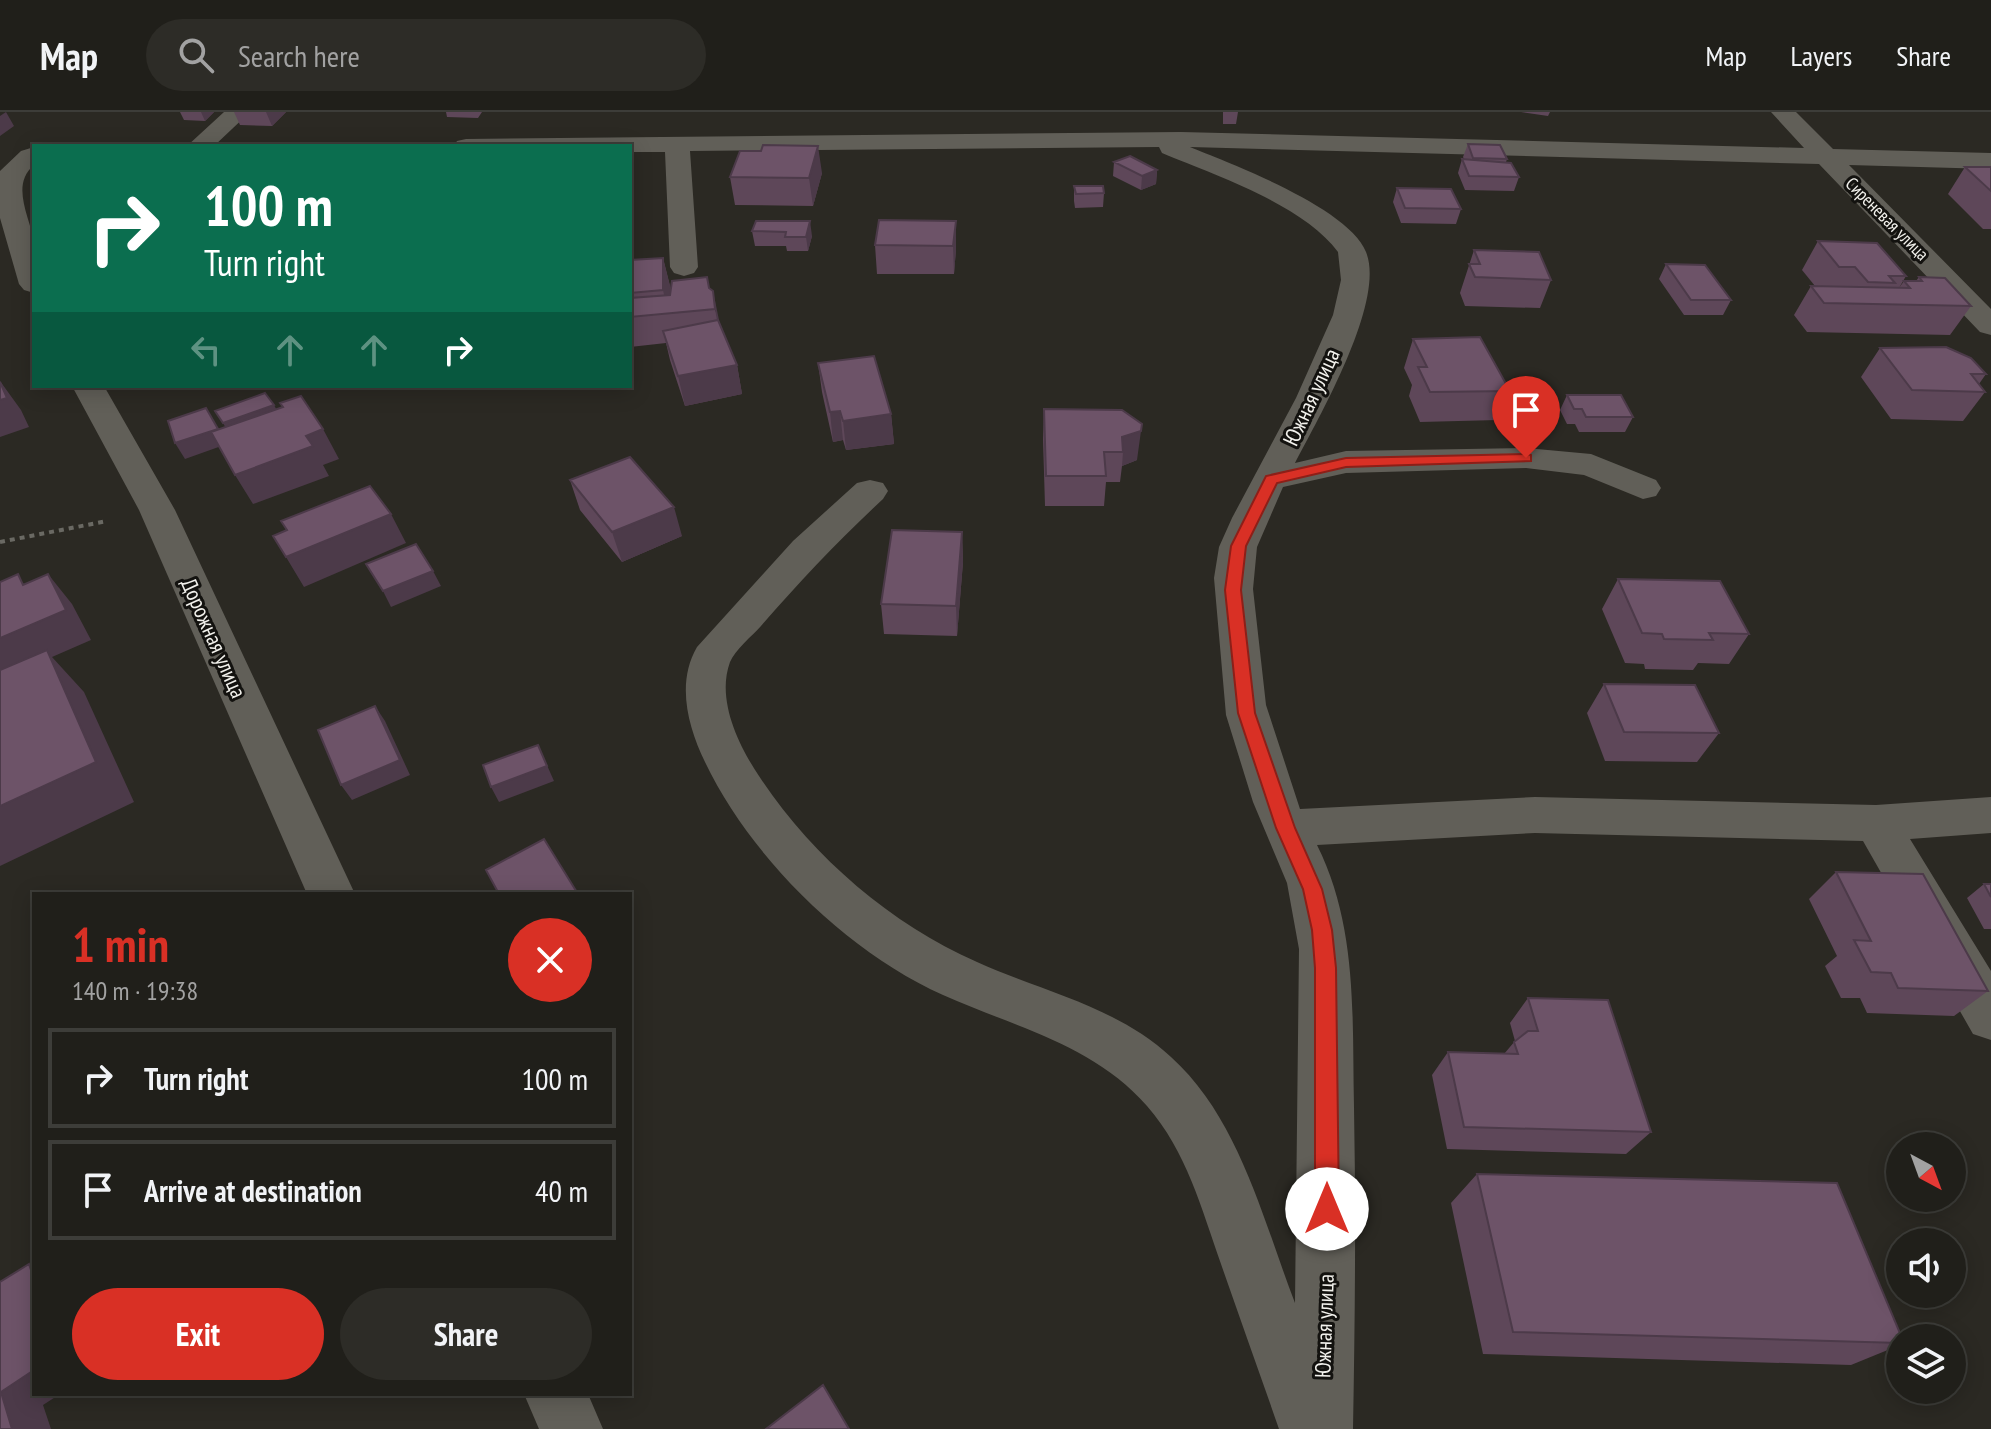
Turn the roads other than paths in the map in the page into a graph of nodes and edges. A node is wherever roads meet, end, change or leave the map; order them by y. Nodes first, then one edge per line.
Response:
1 (238, 112) edge
2 (876, 112) edge
3 (1188, 112) edge
4 (1783, 112) edge
5 (537, 123) dead end
6 (1503, 124) dead end
7 (1164, 139) junction
8 (870, 143) junction
9 (201, 144) edge
10 (524, 144) edge
11 (632, 145) edge
12 (677, 145) junction
13 (1518, 147) junction
14 (32, 154) edge
15 (0, 155) edge
16 (32, 155) edge
17 (1825, 157) junction
18 (1991, 161) edge
19 (684, 267) dead end
20 (32, 278) edge
21 (1991, 326) edge
22 (89, 388) edge
23 (1271, 479) junction
24 (1643, 488) dead end
25 (870, 491) dead end
26 (1991, 815) edge
27 (1876, 823) junction
28 (1285, 828) junction
29 (330, 892) edge
30 (1991, 1017) edge
31 (557, 1396) edge
32 (571, 1429) edge
33 (1311, 1429) edge
34 (1321, 1429) edge

1 - 9 street
2 - 8 street
3 - 7 street
4 - 17 street, Сиреневая улица
5 - 10 street
6 - 13 street
7 - 8 street
7 - 13 street
7 - 23 street, Южная улица
8 - 12 street
11 - 12 street
12 - 19 street
13 - 17 street
14 - 15 street
16 - 20 street
17 - 18 street
17 - 21 street, Сиреневая улица
22 - 29 street, Дорожная улица
23 - 24 street
23 - 28 street, Южная улица
25 - 33 street
26 - 27 street
27 - 28 street
27 - 30 street
28 - 34 street, Южная улица
31 - 32 street

